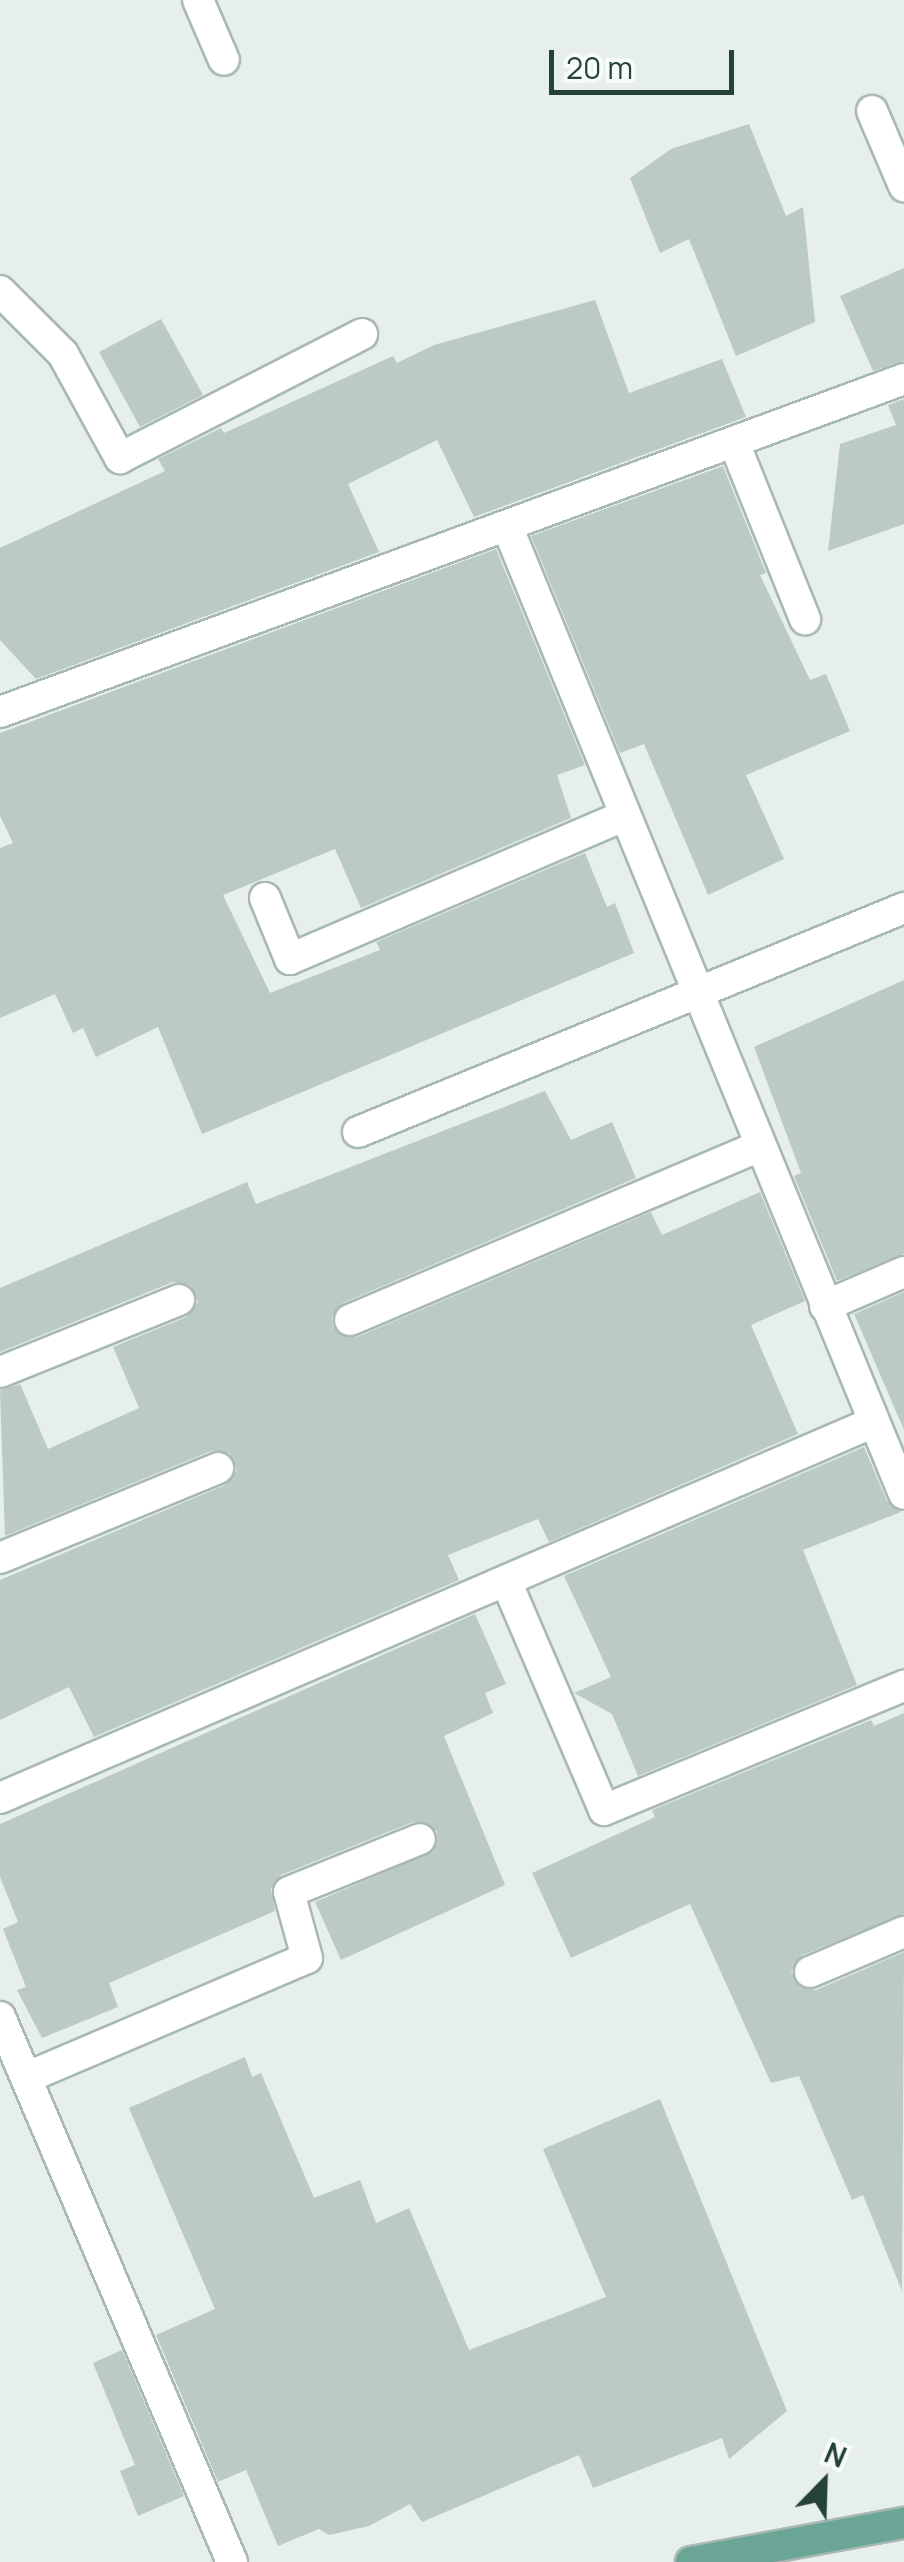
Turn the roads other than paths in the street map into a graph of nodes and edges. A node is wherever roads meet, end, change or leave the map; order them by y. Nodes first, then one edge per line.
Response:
1 (198, 0) edge
2 (224, 60) dead end
3 (872, 112) dead end
4 (904, 186) edge
5 (0, 291) edge
6 (362, 334) dead end
7 (904, 379) edge
8 (735, 445) junction
9 (507, 526) junction
10 (805, 619) dead end
11 (0, 712) edge
12 (624, 816) junction
13 (265, 898) dead end
14 (904, 908) edge
15 (696, 994) junction
16 (358, 1132) dead end
17 (758, 1146) junction
18 (904, 1272) edge
19 (178, 1300) dead end
20 (825, 1306) junction
21 (350, 1320) dead end
22 (0, 1372) edge
23 (872, 1424) junction
24 (218, 1468) dead end
25 (904, 1494) edge
26 (0, 1558) edge
27 (506, 1582) junction
28 (904, 1686) edge
29 (0, 1798) edge
30 (420, 1840) dead end
31 (904, 1932) edge
32 (810, 1972) dead end
33 (0, 2016) edge
34 (28, 2077) junction
35 (904, 2523) edge
36 (232, 2562) edge
37 (691, 2562) edge

1 - 2 street
3 - 4 street
5 - 6 street
7 - 8 street
8 - 9 street
8 - 10 street
9 - 11 street
9 - 12 street
12 - 13 street
12 - 15 street
14 - 15 street
15 - 16 street
15 - 17 street
17 - 20 street
17 - 21 street
18 - 20 street
19 - 22 street
20 - 23 street
23 - 25 street
23 - 27 street
24 - 26 street
27 - 28 street
27 - 29 street
30 - 34 street
31 - 32 street
33 - 34 street
34 - 36 street
35 - 37 main road

